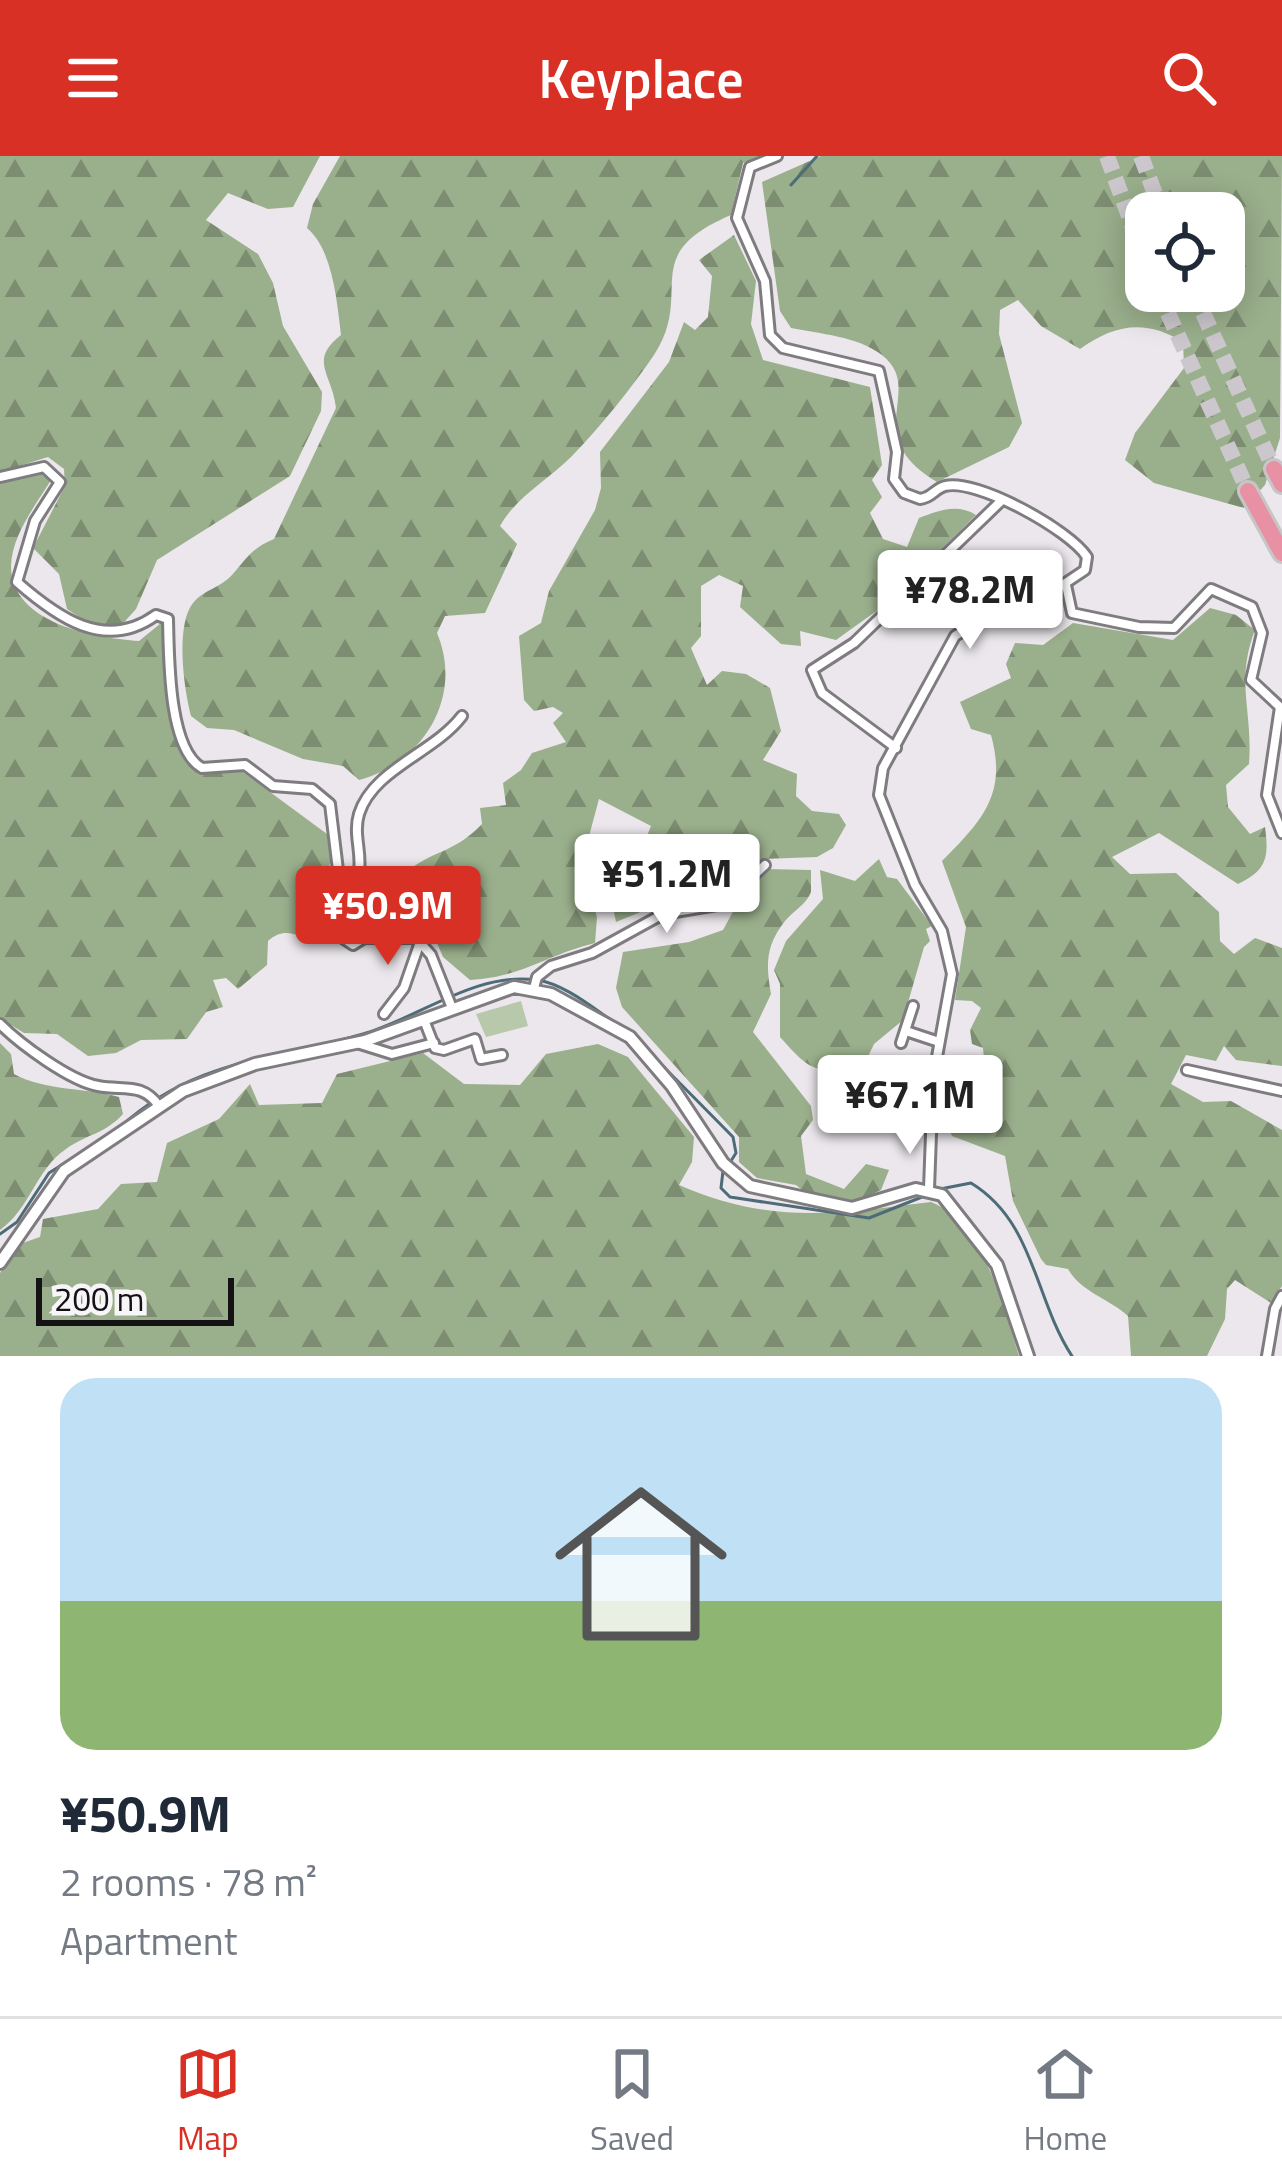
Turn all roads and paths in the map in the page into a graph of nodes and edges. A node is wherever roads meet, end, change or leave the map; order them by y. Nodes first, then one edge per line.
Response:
1 (777, 156) edge
2 (0, 477) edge
3 (1248, 491) tunnel mouth
4 (1000, 502) junction
5 (1282, 553) edge
6 (1066, 583) junction
7 (462, 716) dead end
8 (896, 748) junction
9 (1282, 833) edge
10 (765, 865) dead end
11 (364, 938) junction
12 (420, 941) junction
13 (535, 984) junction
14 (451, 1006) junction
15 (913, 1006) dead end
16 (384, 1014) dead end
17 (424, 1019) junction
18 (0, 1024) edge
19 (906, 1031) junction
20 (939, 1042) junction
21 (357, 1043) junction
22 (434, 1043) junction
23 (901, 1043) dead end
24 (502, 1055) dead end
25 (1187, 1070) dead end
26 (1282, 1090) edge
27 (156, 1101) junction
28 (929, 1189) junction
29 (0, 1263) edge
30 (1282, 1296) edge
31 (1028, 1356) edge
32 (1267, 1356) edge

1 - 4 street
2 - 11 street
3 - 5 highway
4 - 6 street
4 - 8 street
6 - 8 street
6 - 9 street
7 - 11 street
8 - 20 street
10 - 13 street
11 - 12 street
12 - 14 street
12 - 16 street
13 - 14 main road
13 - 28 main road
14 - 17 main road
15 - 19 street
17 - 21 main road
17 - 22 street
18 - 27 street
19 - 20 street
19 - 23 street
20 - 28 street
21 - 22 street
21 - 27 main road
22 - 24 street
25 - 26 street
27 - 29 main road
28 - 31 main road
30 - 32 street

